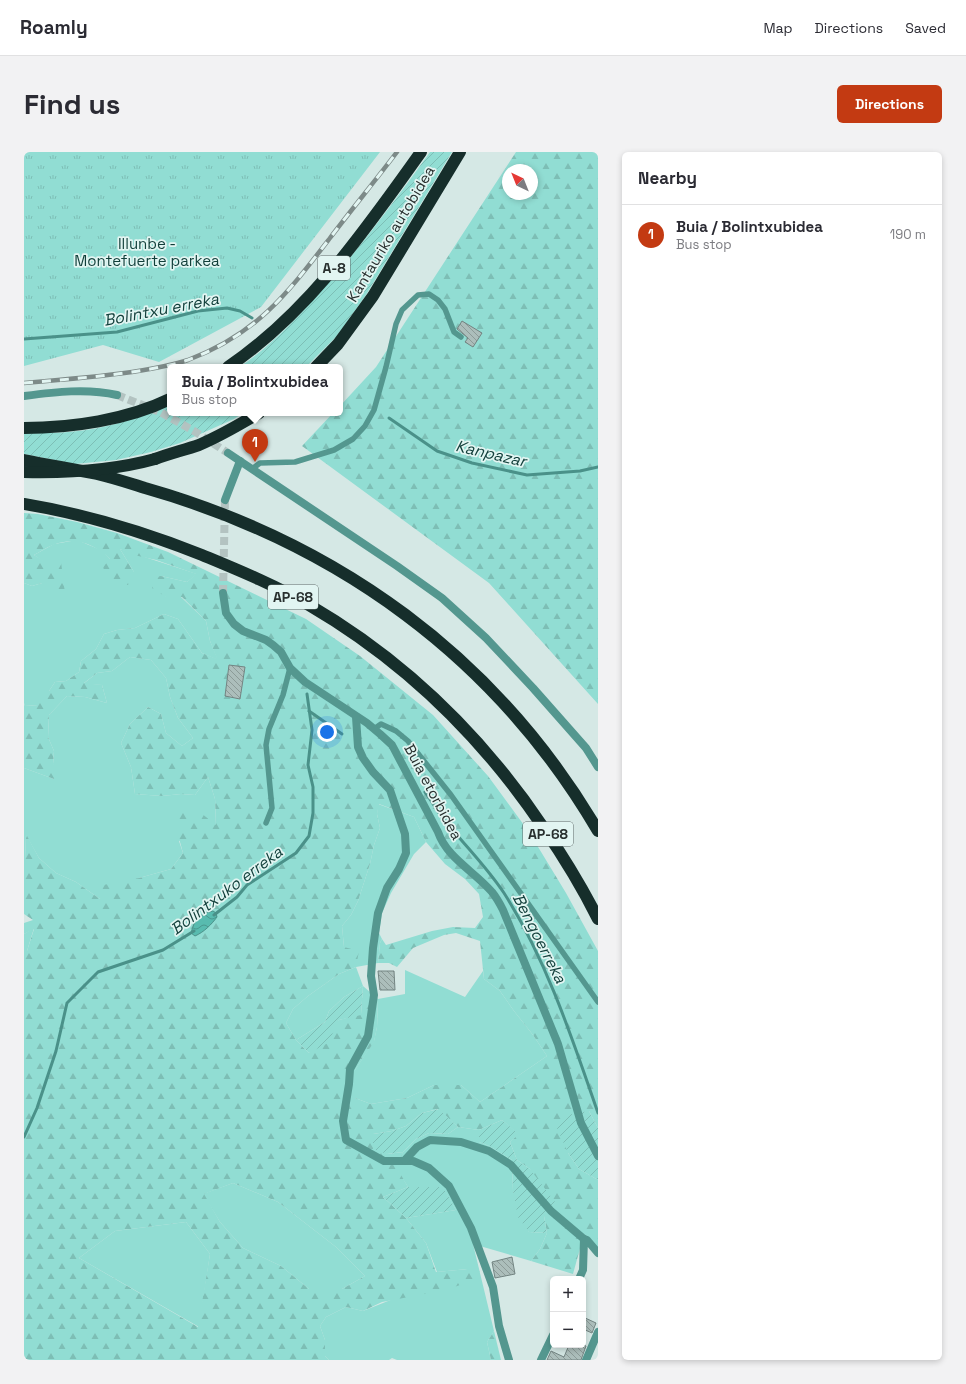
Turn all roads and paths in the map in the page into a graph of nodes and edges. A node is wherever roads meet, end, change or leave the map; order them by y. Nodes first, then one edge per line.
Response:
1 (422, 152) edge
2 (460, 152) edge
3 (461, 337) dead end
4 (232, 364) edge
5 (319, 364) edge
6 (117, 395) tunnel mouth
7 (24, 396) edge
8 (167, 400) edge
9 (253, 416) edge
10 (24, 428) edge
11 (228, 453) tunnel mouth
12 (24, 460) edge
13 (240, 461) junction
14 (252, 469) junction
15 (24, 472) edge
16 (225, 500) tunnel mouth
17 (24, 504) edge
18 (223, 593) tunnel mouth
19 (290, 668) junction
20 (356, 717) junction
21 (374, 729) junction
22 (598, 767) edge
23 (266, 823) dead end
24 (598, 831) edge
25 (598, 919) edge
26 (598, 1002) edge
27 (598, 1156) edge
28 (405, 1160) junction
29 (584, 1238) junction
30 (598, 1253) edge
31 (580, 1276) edge
32 (598, 1332) edge
33 (550, 1341) edge
34 (509, 1360) edge
35 (541, 1360) edge
36 (586, 1360) edge

1 - 4 highway, Kantauriko autobidea / A-8
2 - 5 highway, Kantauriko autobidea
3 - 14 lane
6 - 7 street
8 - 10 highway
9 - 15 highway, bridge
11 - 13 street
12 - 24 highway, AP-68
13 - 14 street
13 - 16 street
14 - 22 street
17 - 25 highway, AP-68
18 - 19 street, Buia etorbidea
19 - 20 street, Buia etorbidea
19 - 23 lane
20 - 21 street, Buia etorbidea
20 - 28 street
21 - 26 lane
21 - 27 street, Buia etorbidea
28 - 29 street
28 - 34 street
29 - 30 street
29 - 31 street
32 - 36 street
33 - 35 street

